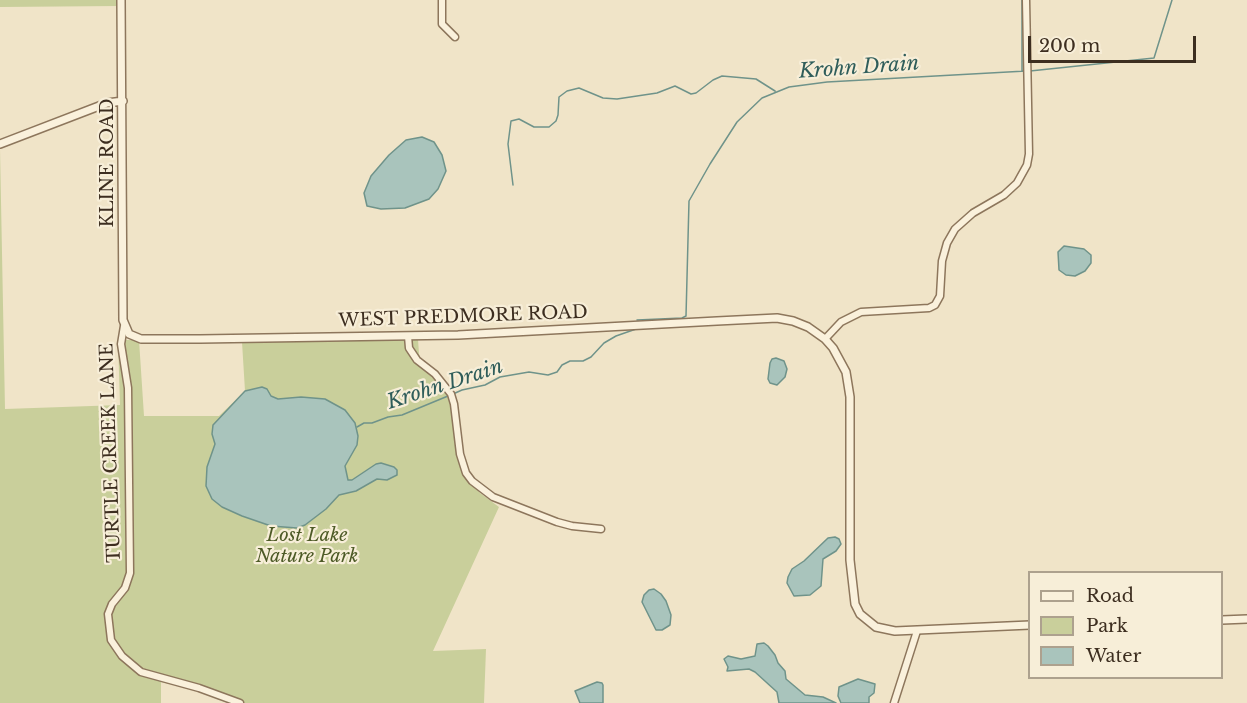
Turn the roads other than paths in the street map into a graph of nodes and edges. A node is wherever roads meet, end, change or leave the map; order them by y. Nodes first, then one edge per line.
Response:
1 (121, 0) edge
2 (442, 0) edge
3 (1026, 0) edge
4 (455, 37) dead end
5 (123, 101) junction
6 (0, 144) edge
7 (124, 326) junction
8 (408, 336) junction
9 (825, 339) junction
10 (601, 529) dead end
11 (1247, 619) edge
12 (1223, 620) edge
13 (1028, 626) edge
14 (917, 631) junction
15 (240, 703) edge
16 (894, 703) edge

1 - 5 street, KLINE ROAD
2 - 4 street
3 - 9 street
5 - 6 street
5 - 7 street, KLINE ROAD
7 - 8 street, WEST PREDMORE ROAD
7 - 15 street, TURTLE CREEK LANE
8 - 9 street, WEST PREDMORE ROAD
8 - 10 street
9 - 14 street
11 - 12 street
13 - 14 street
14 - 16 street

